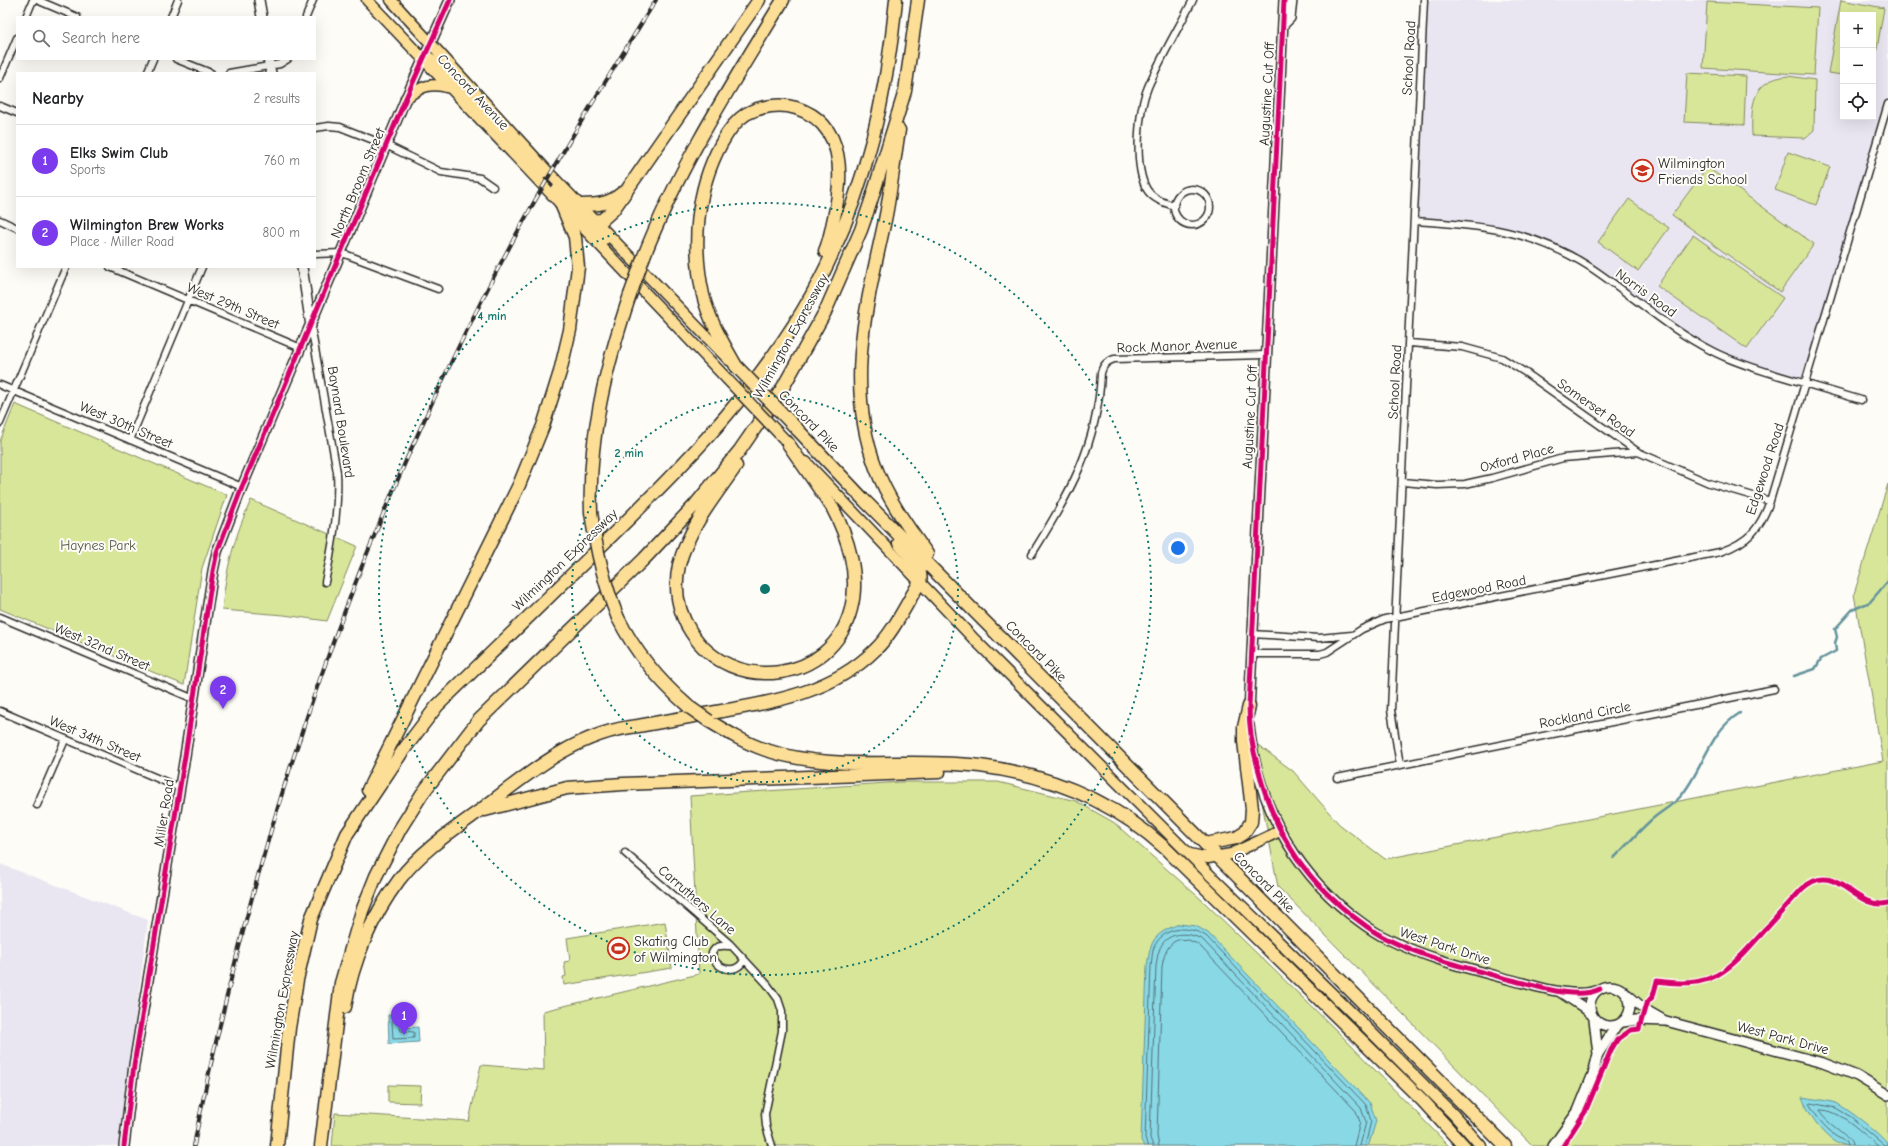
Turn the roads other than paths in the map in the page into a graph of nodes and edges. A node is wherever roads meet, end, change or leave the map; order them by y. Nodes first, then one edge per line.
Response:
1 (33, 0) edge
2 (37, 0) edge
3 (178, 0) edge
4 (259, 0) edge
5 (313, 0) edge
6 (367, 0) edge
7 (391, 0) edge
8 (450, 0) edge
9 (759, 0) edge
10 (783, 0) edge
11 (896, 0) edge
12 (918, 0) edge
13 (1193, 0) edge
14 (1284, 0) edge
15 (1292, 0) edge
16 (1424, 0) edge
17 (26, 16) edge
18 (75, 16) edge
19 (171, 16) edge
20 (262, 16) edge
21 (306, 16) edge
22 (1283, 25) junction
23 (16, 40) edge
24 (431, 43) junction
25 (423, 59) junction
26 (153, 60) edge
27 (178, 60) edge
28 (286, 60) edge
29 (269, 66) edge
30 (147, 72) edge
31 (208, 72) edge
32 (235, 72) edge
33 (0, 78) edge
34 (450, 88) junction
35 (905, 91) junction
36 (406, 98) junction
37 (1888, 104) edge
38 (0, 106) edge
39 (16, 113) edge
40 (316, 128) edge
41 (386, 145) junction
42 (550, 174) joint
43 (637, 176) junction
44 (492, 187) dead end
45 (581, 205) junction
46 (562, 206) junction
47 (1174, 206) junction
48 (0, 220) edge
49 (591, 221) junction
50 (1414, 221) junction
51 (16, 228) edge
52 (342, 253) junction
53 (316, 254) edge
54 (66, 268) edge
55 (112, 268) edge
56 (202, 268) edge
57 (302, 268) edge
58 (438, 289) dead end
59 (188, 300) junction
60 (311, 326) junction
61 (810, 338) junction
62 (1409, 343) junction
63 (301, 348) junction
64 (1265, 355) junction
65 (768, 364) junction
66 (736, 366) junction
67 (1804, 383) junction
68 (0, 385) edge
69 (14, 391) junction
70 (1861, 400) dead end
71 (0, 423) edge
72 (130, 440) junction
73 (786, 442) junction
74 (1638, 452) junction
75 (1403, 482) junction
76 (242, 487) junction
77 (865, 501) junction
78 (1770, 501) junction
79 (1032, 554) dead end
80 (325, 582) dead end
81 (920, 582) junction
82 (948, 583) junction
83 (1, 618) edge
84 (1396, 618) junction
85 (1251, 634) junction
86 (1354, 635) junction
87 (1251, 654) junction
88 (1774, 689) dead end
89 (194, 699) junction
90 (1249, 706) junction
91 (0, 711) edge
92 (65, 740) junction
93 (1400, 765) junction
94 (1007, 770) junction
95 (1337, 778) dead end
96 (180, 788) junction
97 (37, 805) dead end
98 (474, 814) junction
99 (1280, 831) junction
100 (347, 834) junction
101 (1205, 844) junction
102 (625, 854) dead end
103 (1190, 854) junction
104 (1218, 857) junction
105 (731, 946) junction
106 (744, 960) junction
107 (1600, 989) junction
108 (1559, 992) junction
109 (1626, 993) junction
110 (1593, 1017) junction
111 (1666, 1021) junction
112 (1620, 1024) junction
113 (1598, 1054) junction
114 (1888, 1095) edge
115 (324, 1116) junction
116 (124, 1146) edge
117 (277, 1146) edge
118 (321, 1146) edge
119 (772, 1146) edge
120 (1464, 1146) edge
121 (1482, 1146) edge
122 (1505, 1146) edge
123 (1553, 1146) edge

1 - 17 street
2 - 18 street
3 - 19 street
4 - 20 street
5 - 21 street
6 - 25 main road, Concord Avenue
7 - 24 main road, Concord Avenue
8 - 24 street, North Broom Street
9 - 43 highway
10 - 94 highway, bridge
11 - 65 highway, Wilmington Expressway
12 - 35 highway, Wilmington Expressway
13 - 47 street
14 - 22 street, Augustine Cut Off
15 - 22 street
16 - 50 street, School Road
22 - 64 street, Augustine Cut Off
23 - 33 street
24 - 25 street, North Broom Street
24 - 42 main road, Concord Avenue
25 - 34 main road, Concord Avenue
25 - 36 street, North Broom Street
25 - 49 main road
26 - 30 street
27 - 31 street
28 - 29 street
29 - 32 street
34 - 36 main road
34 - 46 main road, Concord Avenue
35 - 61 highway, Wilmington Expressway
35 - 82 highway
36 - 41 street, North Broom Street
37 - 67 street, Edgewood Road
38 - 39 street
40 - 41 street
41 - 44 street
41 - 52 street, North Broom Street
42 - 45 main road, Concord Pike
43 - 45 highway
43 - 49 highway
45 - 49 main road, Concord Pike
46 - 73 main road, bridge
46 - 100 highway
47 - 47 street
48 - 51 street
49 - 66 main road, Concord Pike
50 - 62 street, School Road
50 - 67 street, Norris Road
52 - 53 street
52 - 58 street
52 - 60 street, North Broom Street
54 - 69 street
55 - 59 street, West 29th Street
56 - 59 street
57 - 60 street, Baynard Boulevard
59 - 63 street, West 29th Street
59 - 72 street
60 - 63 street, North Broom Street
60 - 80 street, Baynard Boulevard
61 - 73 highway
61 - 115 highway, Wilmington Expressway
62 - 74 street, Somerset Road
62 - 75 street, School Road
63 - 76 street, North Broom Street
64 - 79 street, Rock Manor Avenue
64 - 85 street, Augustine Cut Off
65 - 66 highway
65 - 100 highway, Wilmington Expressway
66 - 77 highway, Concord Pike, bridge
67 - 70 street, Norris Road
67 - 78 street, Edgewood Road
68 - 69 street, West 30th Street
69 - 71 street
69 - 72 street, West 30th Street
72 - 76 street, West 30th Street
73 - 81 main road
74 - 75 street, Oxford Place
74 - 78 street, Somerset Road
75 - 84 street, School Road
76 - 89 street, Miller Road
77 - 81 highway
77 - 82 highway, Concord Pike
78 - 84 street, Edgewood Road
81 - 98 highway
81 - 103 main road
82 - 101 highway, Concord Pike
83 - 89 street, West 32nd Street
84 - 86 street, Edgewood Road
84 - 93 street, School Road
85 - 86 street, Edgewood Road
85 - 87 street, Augustine Cut Off
86 - 87 street, Edgewood Road
87 - 90 street, Augustine Cut Off
88 - 93 street, Rockland Circle
89 - 96 street, Miller Road
90 - 99 street, Augustine Cut Off
90 - 101 highway
91 - 92 street, West 34th Street
92 - 96 street, West 34th Street
92 - 97 street
93 - 95 street, Rockland Circle
94 - 98 highway
94 - 120 highway
96 - 116 street, Miller Road
98 - 115 highway
99 - 104 main road
99 - 108 street, West Park Drive
100 - 117 highway, Wilmington Expressway
101 - 104 highway, Concord Pike
102 - 105 street, Carruthers Lane
103 - 104 main road
103 - 121 main road
104 - 122 highway, Concord Pike
105 - 106 street, Carruthers Lane
105 - 106 street
106 - 119 street, Carruthers Lane
107 - 108 street, West Park Drive
107 - 109 street
107 - 110 street
108 - 110 street, West Park Drive
109 - 111 street, West Park Drive
109 - 112 street
110 - 112 street
110 - 113 street
111 - 112 street, West Park Drive
111 - 114 street, West Park Drive
112 - 113 street
113 - 123 street
115 - 118 highway, Wilmington Expressway

